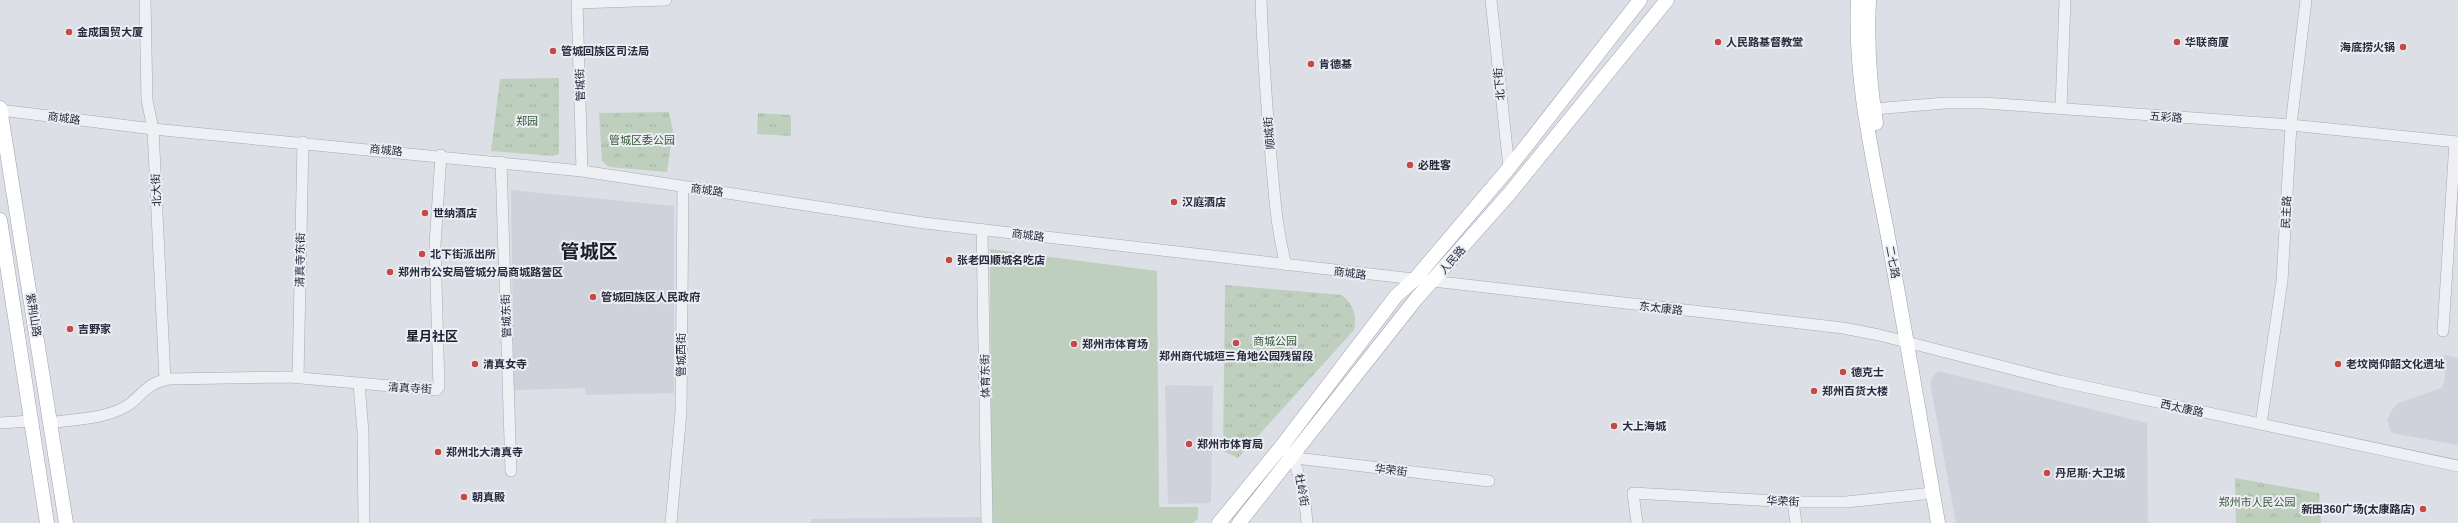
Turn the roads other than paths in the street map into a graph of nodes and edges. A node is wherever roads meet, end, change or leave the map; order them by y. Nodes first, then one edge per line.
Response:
1 (145, 0) edge
2 (666, 0) edge
3 (1261, 0) edge
4 (1491, 0) edge
5 (1640, 0) edge
6 (1667, 0) edge
7 (1858, 0) edge
8 (1869, 0) edge
9 (2066, 0) edge
10 (2306, 0) edge
11 (577, 2) edge
12 (0, 109) edge
13 (1874, 109) junction
14 (2061, 109) junction
15 (2291, 125) junction
16 (153, 129) junction
17 (303, 142) junction
18 (2456, 142) edge
19 (441, 155) junction
20 (501, 162) junction
21 (1509, 168) junction
22 (582, 171) junction
23 (683, 188) junction
24 (0, 220) edge
25 (982, 229) junction
26 (1286, 265) junction
27 (1414, 280) junction
28 (1432, 282) junction
29 (2443, 330) dead end
30 (1912, 344) junction
31 (298, 378) junction
32 (165, 380) junction
33 (359, 384) junction
34 (31, 421) junction
35 (50, 422) junction
36 (0, 423) edge
37 (2262, 424) junction
38 (1281, 447) junction
39 (1293, 457) junction
40 (2458, 466) edge
41 (511, 471) dead end
42 (1489, 481) dead end
43 (1933, 493) junction
44 (1793, 502) junction
45 (47, 523) edge
46 (66, 523) edge
47 (364, 523) edge
48 (671, 523) edge
49 (988, 523) edge
50 (1219, 523) edge
51 (1239, 523) edge
52 (1307, 523) edge
53 (1637, 523) edge
54 (1796, 523) edge
55 (1938, 523) edge
56 (1946, 523) edge

1 - 16 street, 北大街
2 - 11 street
3 - 26 street, 顺城街
4 - 21 street, 北下街
5 - 21 main road, 人民路
6 - 28 main road, 人民路
7 - 30 main road, 二七路
8 - 13 main road, 二七路
9 - 14 street
10 - 15 street, 民主路
11 - 22 street, 管城街
12 - 16 street, 商城路
12 - 35 main road, 紫荆山路
13 - 14 street, 五彩路
13 - 30 main road, 二七路
14 - 15 street, 五彩路
15 - 18 street, 五彩路
15 - 37 street, 民主路
16 - 17 street, 商城路
16 - 32 street, 北大街
17 - 19 street, 商城路
17 - 31 street, 清真寺东街
18 - 29 street
19 - 20 street, 商城路
19 - 33 street, 清真寺街
20 - 22 street, 商城路
20 - 41 street, 管城东街
21 - 27 main road, 人民路
22 - 23 street, 商城路
23 - 25 street, 商城路
23 - 48 street, 管城西街
24 - 34 main road, 紫荆山路
25 - 26 street, 商城路
25 - 49 street, 体育东街
26 - 27 street, 商城路
27 - 28 street, 东太康路
27 - 38 main road, 人民路
28 - 30 street, 东太康路
28 - 39 main road, 人民路
30 - 37 street, 西太康路
30 - 43 main road, 二七路
30 - 56 main road, 二七路
31 - 32 street
31 - 33 street
32 - 35 street
33 - 47 street
34 - 36 street
34 - 45 main road, 紫荆山路
35 - 46 main road, 紫荆山路
37 - 40 street, 西太康路
38 - 39 street
38 - 50 main road, 人民路
39 - 42 street, 华荣街
39 - 51 main road, 人民路
39 - 52 street, 杜岭街
43 - 44 street, 华荣街
43 - 55 main road, 二七路
44 - 53 street, 华荣街
44 - 54 street

